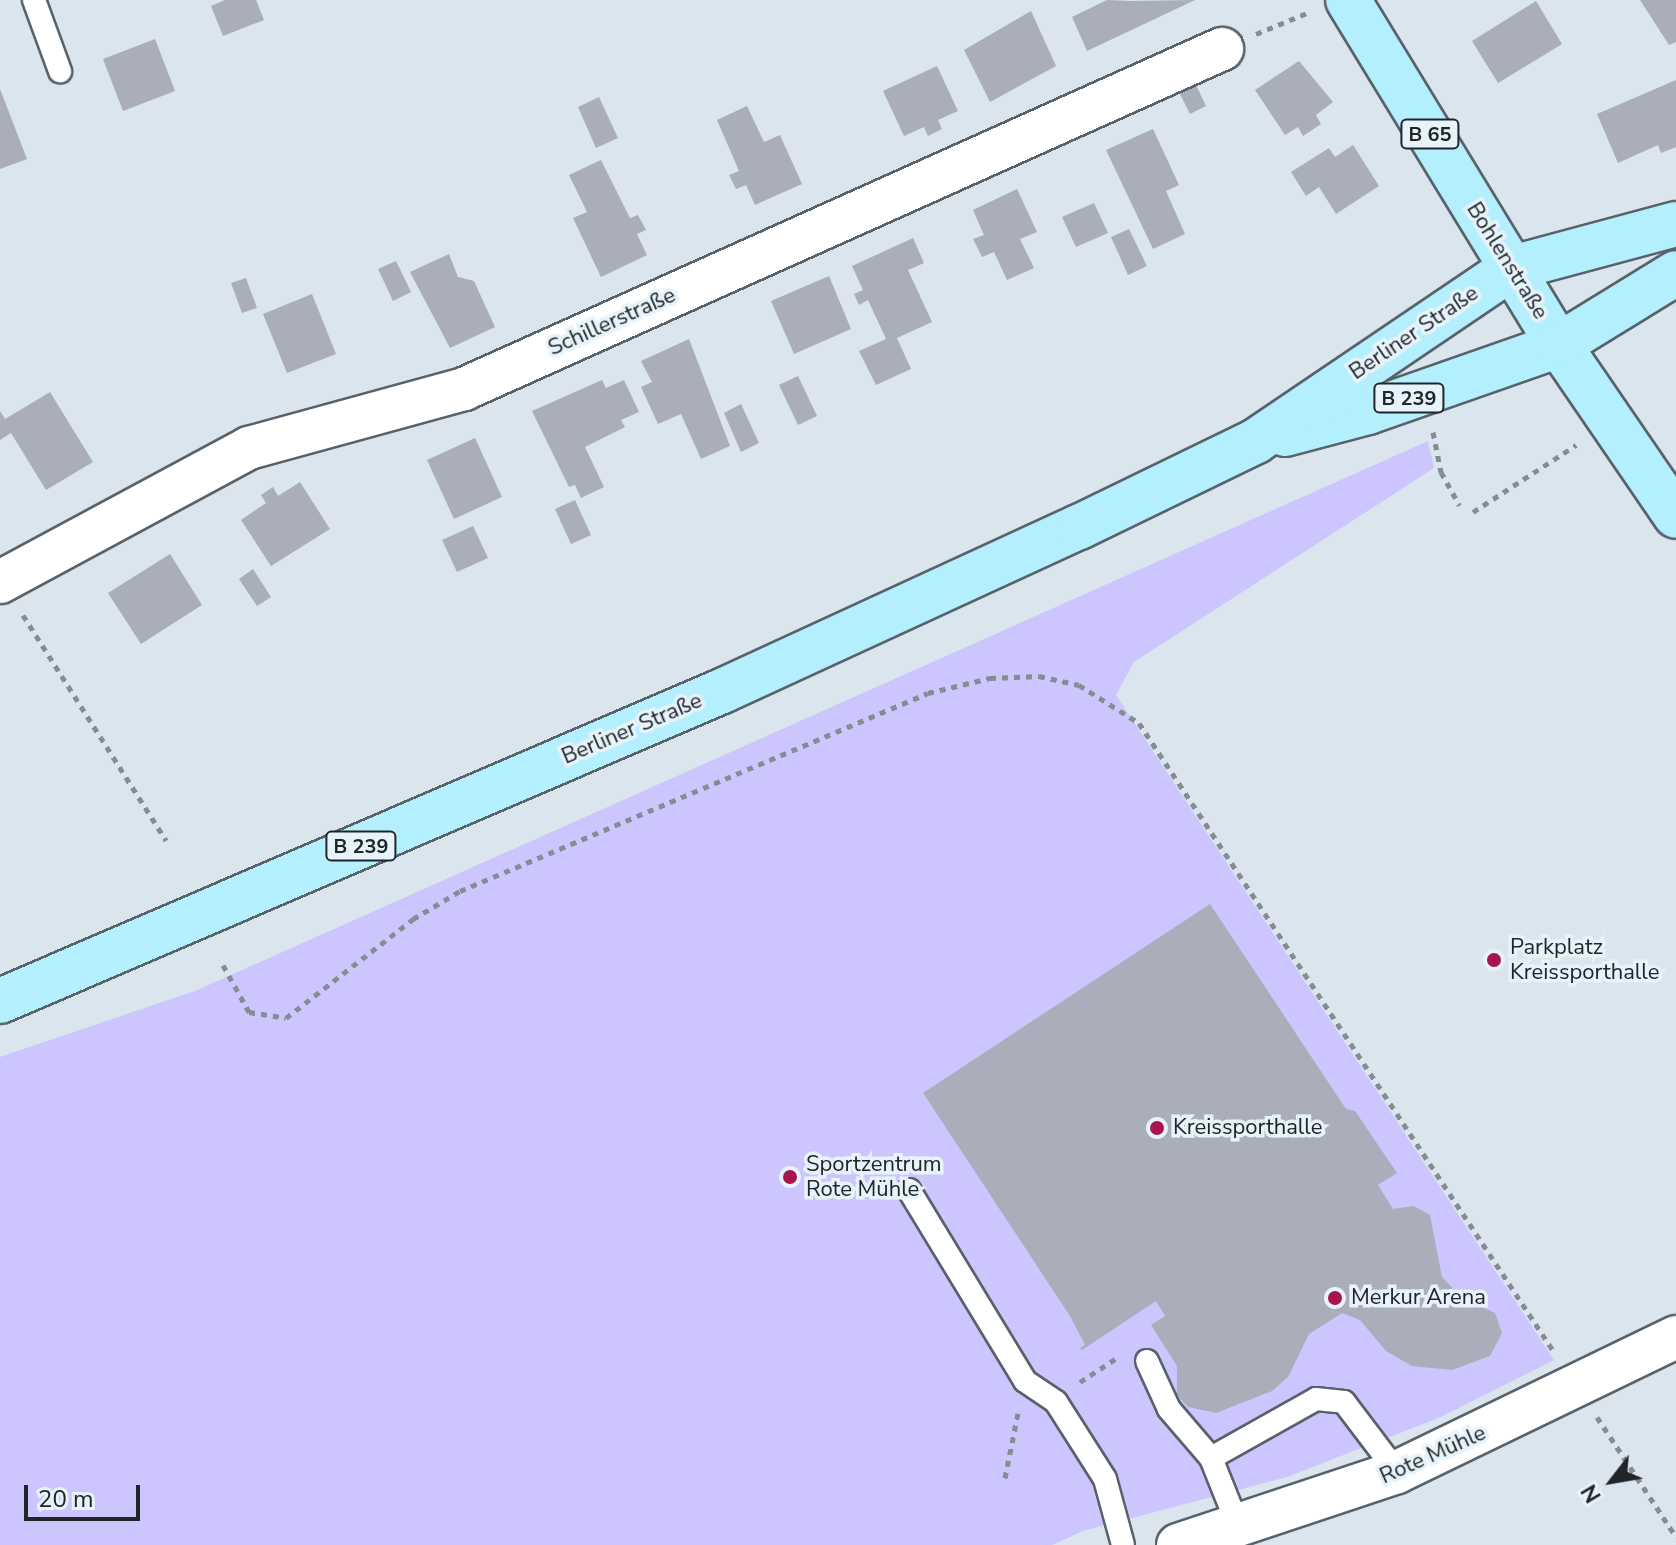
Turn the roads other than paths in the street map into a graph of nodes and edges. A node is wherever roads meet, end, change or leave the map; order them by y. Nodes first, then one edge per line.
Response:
1 (34, 0) edge
2 (1335, 3) edge
3 (1222, 49) road end
4 (60, 71) dead end
5 (1676, 224) edge
6 (1512, 268) junction
7 (1676, 273) edge
8 (1559, 345) junction
9 (1256, 441) junction
10 (1676, 516) edge
11 (0, 581) edge
12 (0, 1001) edge
13 (909, 1190) dead end
14 (1676, 1337) edge
15 (1147, 1361) dead end
16 (1211, 1458) junction
17 (1397, 1472) junction
18 (1239, 1528) junction
19 (1123, 1545) edge
20 (1178, 1545) edge

1 - 4 lane
2 - 6 main road, Bohlenstraße / B 65
3 - 11 street, Schillerstraße
5 - 6 main road, Berliner Straße / B 239
6 - 8 main road, Bohlenstraße / B 65
6 - 9 main road, Berliner Straße / B 239
7 - 8 main road, Berliner Straße / B 239
8 - 9 main road, Berliner Straße / B 239
8 - 10 main road, Bohlenstraße / B 65
9 - 12 main road, Berliner Straße / B 239
13 - 19 lane
14 - 17 street, Rote Mühle
15 - 16 lane
16 - 17 lane
16 - 18 lane
17 - 18 street, Rote Mühle
18 - 20 street, Rote Mühle

